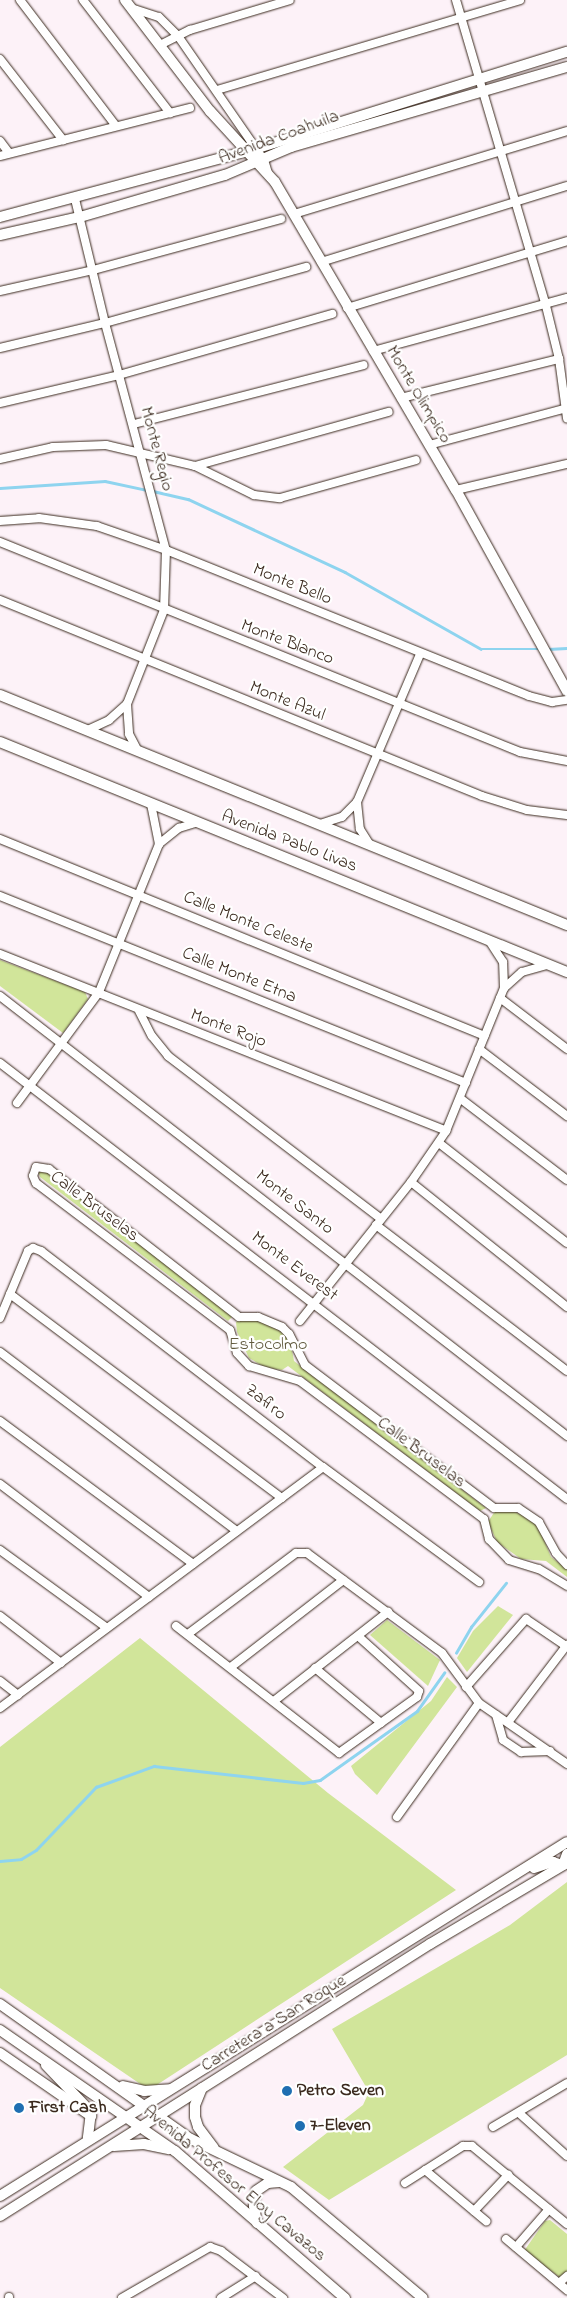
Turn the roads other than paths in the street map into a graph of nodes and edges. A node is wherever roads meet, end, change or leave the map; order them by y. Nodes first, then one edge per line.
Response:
1 (20, 0) edge
2 (83, 0) edge
3 (290, 0) edge
4 (456, 0) edge
5 (520, 0) edge
6 (128, 4) edge
7 (461, 17) junction
8 (178, 36) junction
9 (160, 45) junction
10 (567, 52) edge
11 (0, 59) edge
12 (567, 67) edge
13 (479, 78) junction
14 (217, 90) junction
15 (483, 92) junction
16 (190, 108) dead end
17 (170, 112) junction
18 (116, 126) junction
19 (567, 131) edge
20 (63, 140) junction
21 (0, 141) edge
22 (256, 148) junction
23 (245, 152) junction
24 (9, 153) junction
25 (501, 153) junction
26 (0, 156) edge
27 (260, 162) junction
28 (567, 186) edge
29 (75, 199) junction
30 (515, 204) junction
31 (294, 214) junction
32 (0, 217) edge
33 (80, 218) junction
34 (281, 219) dead end
35 (0, 235) edge
36 (567, 241) edge
37 (530, 253) junction
38 (321, 262) junction
39 (306, 268) dead end
40 (93, 270) junction
41 (0, 291) edge
42 (567, 298) edge
43 (546, 306) junction
44 (347, 308) junction
45 (332, 314) dead end
46 (105, 323) junction
47 (0, 348) edge
48 (373, 351) junction
49 (559, 359) junction
50 (364, 365) dead end
51 (119, 375) junction
52 (401, 398) junction
53 (0, 403) edge
54 (567, 408) edge
55 (389, 412) dead end
56 (567, 418) edge
57 (134, 424) junction
58 (429, 445) junction
59 (142, 452) junction
60 (0, 459) edge
61 (416, 460) dead end
62 (567, 464) edge
63 (195, 466) junction
64 (456, 490) junction
65 (0, 521) edge
66 (0, 542) edge
67 (166, 550) junction
68 (0, 600) edge
69 (164, 610) junction
70 (420, 654) junction
71 (145, 660) junction
72 (567, 691) edge
73 (0, 695) edge
74 (567, 700) edge
75 (400, 703) junction
76 (127, 704) junction
77 (90, 729) junction
78 (0, 742) edge
79 (137, 749) junction
80 (378, 755) junction
81 (567, 761) edge
82 (357, 802) junction
83 (151, 804) junction
84 (567, 815) edge
85 (195, 823) junction
86 (320, 824) junction
87 (0, 839) edge
88 (159, 844) junction
89 (371, 845) junction
90 (138, 895) junction
91 (0, 896) edge
92 (567, 925) edge
93 (490, 942) junction
94 (119, 945) junction
95 (0, 954) edge
96 (549, 964) junction
97 (567, 972) edge
98 (504, 988) junction
99 (99, 992) junction
100 (0, 996) edge
101 (500, 998) junction
102 (139, 1011) junction
103 (485, 1036) junction
104 (63, 1044) junction
105 (480, 1049) junction
106 (567, 1049) edge
107 (0, 1063) edge
108 (466, 1082) junction
109 (30, 1086) junction
110 (461, 1099) junction
111 (17, 1103) dead end
112 (567, 1116) edge
113 (446, 1131) junction
114 (439, 1143) junction
115 (567, 1180) edge
116 (411, 1182) junction
117 (378, 1222) junction
118 (567, 1243) edge
119 (347, 1263) junction
120 (10, 1294) junction
121 (315, 1302) junction
122 (567, 1307) edge
123 (239, 1317) junction
124 (0, 1318) edge
125 (300, 1321) dead end
126 (230, 1330) junction
127 (0, 1352) edge
128 (567, 1371) edge
129 (0, 1421) edge
130 (567, 1436) edge
131 (323, 1467) junction
132 (0, 1484) edge
133 (282, 1498) junction
134 (567, 1499) edge
135 (494, 1508) junction
136 (484, 1519) junction
137 (237, 1531) junction
138 (0, 1550) edge
139 (193, 1564) junction
140 (567, 1565) edge
141 (344, 1580) junction
142 (479, 1582) dead end
143 (567, 1586) edge
144 (149, 1597) junction
145 (388, 1612) junction
146 (0, 1616) edge
147 (176, 1626) dead end
148 (107, 1628) junction
149 (188, 1634) junction
150 (359, 1637) junction
151 (567, 1646) edge
152 (61, 1662) junction
153 (231, 1667) junction
154 (315, 1668) junction
155 (0, 1681) edge
156 (466, 1687) junction
157 (18, 1695) junction
158 (274, 1701) junction
159 (479, 1703) junction
160 (0, 1708) edge
161 (496, 1715) junction
162 (509, 1721) junction
163 (381, 1723) junction
164 (550, 1751) junction
165 (567, 1764) edge
166 (397, 1817) dead end
167 (567, 1842) edge
168 (567, 1854) edge
169 (565, 1864) edge
170 (523, 1869) junction
171 (0, 2004) edge
172 (0, 2030) edge
173 (0, 2053) edge
174 (42, 2058) junction
175 (104, 2076) junction
176 (567, 2083) edge
177 (180, 2086) junction
178 (202, 2088) junction
179 (145, 2105) junction
180 (519, 2112) junction
181 (159, 2115) junction
182 (91, 2116) junction
183 (128, 2116) junction
184 (141, 2126) junction
185 (493, 2127) dead end
186 (88, 2138) junction
187 (567, 2144) edge
188 (110, 2147) junction
189 (559, 2149) junction
190 (175, 2151) junction
191 (218, 2152) junction
192 (567, 2156) edge
193 (425, 2170) junction
194 (508, 2175) junction
195 (279, 2182) junction
196 (406, 2183) dead end
197 (0, 2196) edge
198 (549, 2210) junction
199 (474, 2211) junction
200 (0, 2216) edge
201 (486, 2221) dead end
202 (258, 2224) junction
203 (567, 2224) edge
204 (506, 2239) dead end
205 (516, 2247) junction
206 (256, 2276) junction
207 (567, 2276) edge
208 (559, 2283) junction
209 (567, 2290) edge
210 (123, 2297) edge
211 (222, 2298) edge
212 (283, 2298) edge
213 (345, 2298) edge
214 (423, 2298) edge

1 - 18 street
2 - 17 street
3 - 8 street
4 - 7 street
5 - 7 street
6 - 8 street
6 - 9 main road
7 - 13 street
7 - 14 street
8 - 9 street
8 - 14 street
9 - 23 main road
10 - 13 main road, Avenida Coahuila
11 - 20 street
12 - 15 main road, Avenida Coahuila
13 - 15 street
13 - 22 main road, Avenida Coahuila
14 - 22 street
15 - 25 street
15 - 27 main road, Avenida Coahuila
16 - 17 street
17 - 18 street
18 - 20 street
19 - 25 street
20 - 24 street
21 - 24 street
22 - 23 main road, Avenida Coahuila
22 - 27 street
23 - 27 main road
23 - 29 main road, Avenida Coahuila
24 - 26 street
25 - 30 street
25 - 31 street
27 - 31 main road, Monte Olimpico
27 - 33 main road, Avenida Coahuila
28 - 30 street
29 - 32 main road, Avenida Coahuila
29 - 33 street, Monte Regio
30 - 37 street
30 - 38 street
31 - 38 main road, Monte Olimpico
33 - 35 main road, Avenida Coahuila
33 - 40 street, Monte Regio
34 - 40 street
36 - 37 street
37 - 43 street
37 - 44 street
38 - 44 main road, Monte Olimpico
39 - 46 street
40 - 41 street
40 - 46 street, Monte Regio
42 - 43 street
43 - 48 street
43 - 49 street
44 - 48 main road, Monte Olimpico
45 - 51 street
46 - 47 street
46 - 51 street, Monte Regio
48 - 52 main road, Monte Olimpico
49 - 52 street
49 - 54 street
50 - 57 street
51 - 53 street
51 - 57 street, Monte Regio
52 - 58 main road, Monte Olimpico
54 - 56 street
54 - 58 street
55 - 63 street
57 - 59 street, Monte Regio
58 - 64 main road, Monte Olimpico
59 - 60 street
59 - 63 street
59 - 67 street, Monte Regio
61 - 63 street
62 - 64 street
64 - 72 main road, Monte Olimpico
65 - 67 street, Monte Bello
66 - 69 street, Monte Blanco
67 - 69 street, Monte Regio
67 - 70 street, Monte Bello
68 - 71 street, Monte Azul
69 - 71 street, Monte Regio
69 - 75 street, Monte Blanco
70 - 74 street, Monte Bello
70 - 75 street
71 - 76 street, Monte Regio
71 - 80 street, Monte Azul
73 - 77 main road, Avenida Pablo Livas
75 - 80 street
75 - 81 street, Monte Blanco
76 - 77 street, Monte Regio
76 - 79 street, Monte Regio
77 - 79 main road, Avenida Pablo Livas
78 - 83 main road, Avenida Pablo Livas
79 - 86 main road, Avenida Pablo Livas
80 - 82 street
80 - 84 street, Monte Azul
82 - 86 street
82 - 89 street
83 - 85 main road, Avenida Pablo Livas
83 - 88 street
85 - 88 street
85 - 93 main road, Avenida Pablo Livas
86 - 89 main road, Avenida Pablo Livas
87 - 90 street, Calle Monte Celeste
88 - 90 street
89 - 92 main road, Avenida Pablo Livas
90 - 94 street
90 - 103 street, Calle Monte Celeste
91 - 94 street, Calle Monte Etna
93 - 96 main road, Avenida Pablo Livas
93 - 98 street
94 - 99 street
94 - 108 street, Calle Monte Etna
95 - 99 street, Monte Rojo
96 - 97 main road, Avenida Pablo Livas
96 - 98 street
98 - 101 street
99 - 102 street, Monte Rojo
99 - 104 street
100 - 104 street, Monte Santo
101 - 103 street
101 - 106 street
102 - 113 street, Monte Rojo
102 - 117 street
103 - 105 street
104 - 109 street
104 - 119 street, Monte Santo
105 - 108 street
105 - 112 street
107 - 109 street, Monte Everest
108 - 110 street
109 - 111 street
109 - 121 street, Monte Everest
110 - 113 street
110 - 115 street
113 - 114 street
114 - 116 street
114 - 118 street
116 - 117 street
116 - 122 street
117 - 119 street
117 - 128 street
119 - 121 street
119 - 130 street, Monte Santo
120 - 124 street
120 - 131 street, Zafiro
120 - 133 street
121 - 125 street
121 - 134 street, Monte Everest
123 - 126 street
123 - 126 street, Calle Bruselas
123 - 135 street, Calle Bruselas
126 - 136 street, Calle Bruselas
127 - 137 street
129 - 139 street
131 - 133 street
131 - 142 street, Zafiro
132 - 144 street
133 - 137 street
135 - 136 street
135 - 140 street
136 - 143 street
137 - 139 street
138 - 148 street
139 - 144 street
141 - 145 street
141 - 149 street
141 - 153 street
144 - 148 street
145 - 150 street
145 - 156 street
146 - 152 street
147 - 149 street
148 - 152 street
149 - 153 street
150 - 154 street
150 - 163 street
151 - 156 street
151 - 162 street
152 - 157 street
153 - 158 street
154 - 158 street
154 - 163 street
155 - 157 street
156 - 159 street
157 - 160 street
158 - 163 street
159 - 161 street
159 - 166 street
161 - 162 street
161 - 164 street
162 - 164 street
164 - 165 street
167 - 170 main road
168 - 169 main road
169 - 170 main road
169 - 178 main road, Carretera a San Roque
170 - 177 main road, Carretera a San Roque
171 - 175 main road, Avenida Profesor Eloy Cavazos
172 - 174 main road, Avenida Profesor Eloy Cavazos
173 - 182 main road
174 - 182 main road
174 - 183 main road, Avenida Profesor Eloy Cavazos
175 - 177 main road
175 - 179 main road, Avenida Profesor Eloy Cavazos
176 - 180 street
177 - 179 main road, Carretera a San Roque
178 - 181 main road, Carretera a San Roque
178 - 191 main road
179 - 181 main road, Avenida Profesor Eloy Cavazos
179 - 183 main road, Carretera a San Roque
180 - 185 street
180 - 189 street
181 - 184 main road, Carretera a San Roque
181 - 191 main road, Avenida Profesor Eloy Cavazos
182 - 186 main road
183 - 184 main road, Avenida Profesor Eloy Cavazos
183 - 186 main road, Carretera a San Roque
184 - 188 main road, Carretera a San Roque
184 - 190 main road, Avenida Profesor Eloy Cavazos
186 - 197 main road, Carretera a San Roque
187 - 189 street
188 - 190 main road
188 - 200 main road, Carretera a San Roque
189 - 192 street
190 - 202 main road, Avenida Profesor Eloy Cavazos
191 - 195 main road, Avenida Profesor Eloy Cavazos
193 - 194 street
193 - 196 street
193 - 199 street
194 - 198 street
194 - 199 street
195 - 202 main road
195 - 214 main road, Avenida Profesor Eloy Cavazos
198 - 203 street
198 - 205 street
199 - 201 street
202 - 213 main road, Avenida Profesor Eloy Cavazos
204 - 205 street
205 - 208 street
206 - 210 street
206 - 211 street
206 - 212 street
207 - 208 street
208 - 209 street

